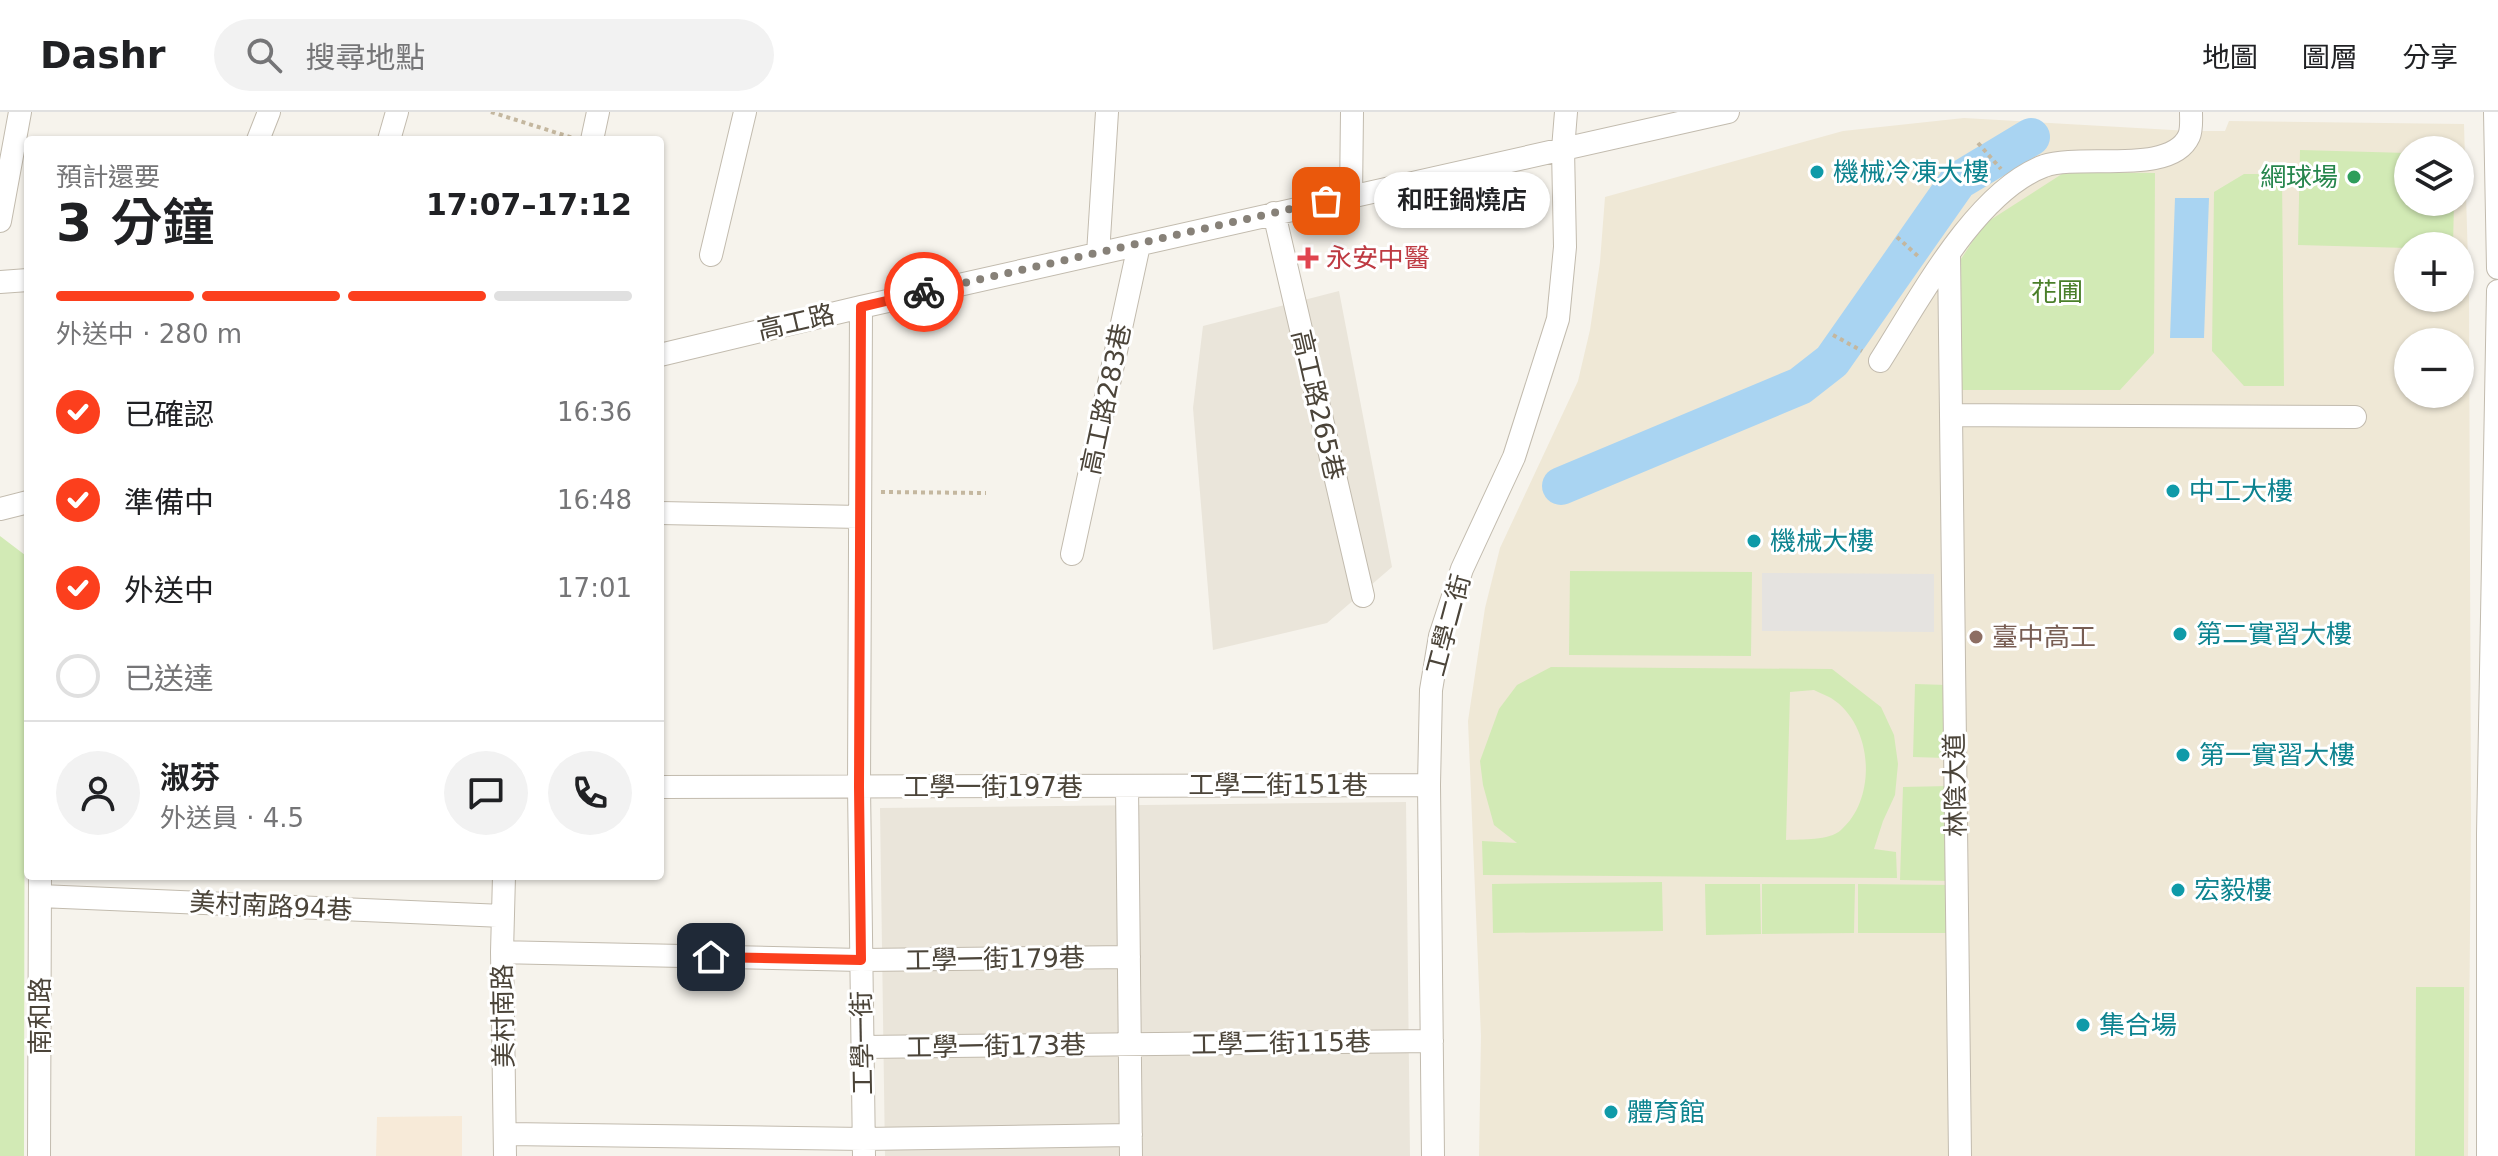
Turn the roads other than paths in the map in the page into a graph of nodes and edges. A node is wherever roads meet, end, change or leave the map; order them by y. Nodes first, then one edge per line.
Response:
1 (20, 112) edge
2 (269, 112) edge
3 (397, 112) edge
4 (598, 112) edge
5 (745, 112) edge
6 (1107, 112) edge
7 (1352, 112) edge
8 (1566, 112) edge
9 (1728, 112) edge
10 (2191, 112) edge
11 (2495, 112) edge
12 (260, 136) edge
13 (390, 136) edge
14 (593, 136) edge
15 (1563, 149) junction
16 (1351, 196) junction
17 (1274, 213) junction
18 (0, 221) edge
19 (1139, 245) junction
20 (1098, 254) junction
21 (711, 255) dead end
22 (1943, 263) junction
23 (2498, 268) edge
24 (24, 280) edge
25 (0, 282) edge
26 (2498, 291) edge
27 (861, 307) junction
28 (664, 354) edge
29 (1880, 361) road end
30 (1951, 415) junction
31 (2355, 417) dead end
32 (24, 503) edge
33 (0, 509) edge
34 (664, 513) edge
35 (860, 517) junction
36 (1072, 554) dead end
37 (1363, 596) dead end
38 (1429, 785) junction
39 (1127, 786) junction
40 (664, 787) edge
41 (859, 787) junction
42 (2493, 835) edge
43 (504, 880) edge
44 (40, 886) edge
45 (503, 916) junction
46 (502, 952) junction
47 (1129, 957) junction
48 (861, 960) junction
49 (1432, 1041) junction
50 (1130, 1044) junction
51 (862, 1047) junction
52 (2494, 1118) edge
53 (505, 1145) edge
54 (1131, 1146) edge
55 (864, 1147) edge
56 (39, 1156) edge
57 (1433, 1156) edge
58 (1960, 1156) edge
59 (2488, 1156) edge

1 - 18 street
2 - 12 street
3 - 13 street
4 - 14 street
5 - 21 street
6 - 20 street
7 - 16 street
8 - 15 street, 工學二街
9 - 15 street, 高工路
10 - 22 street
11 - 23 street
15 - 16 street, 高工路
15 - 38 street, 工學二街
16 - 17 street, 高工路
17 - 19 street, 高工路
17 - 37 street, 高工路265巷
19 - 20 street, 高工路
19 - 36 street, 高工路283巷
20 - 27 street, 高工路
22 - 29 street
22 - 30 street, 林陰大道
24 - 25 street
26 - 42 street
27 - 28 street, 高工路
27 - 35 street, 工學一街
30 - 31 street
30 - 58 street, 林陰大道
32 - 33 street
34 - 35 street
35 - 41 street, 工學一街
38 - 39 street, 工學二街151巷
38 - 49 street, 工學二街
39 - 41 street, 工學一街197巷
39 - 47 street
40 - 41 street, 工學一街197巷
41 - 48 street, 工學一街
42 - 52 street
43 - 45 street, 美村南路
44 - 45 street, 美村南路94巷
44 - 56 street, 南和路
45 - 46 street, 美村南路
46 - 48 street, 工學一街179巷
46 - 53 street, 美村南路
47 - 48 street, 工學一街179巷
47 - 50 street
48 - 51 street, 工學一街
49 - 50 street, 工學二街115巷
49 - 57 street, 工學二街
50 - 51 street, 工學一街173巷
50 - 54 street
51 - 55 street, 工學一街
52 - 59 street
53 - 55 street
54 - 55 street

